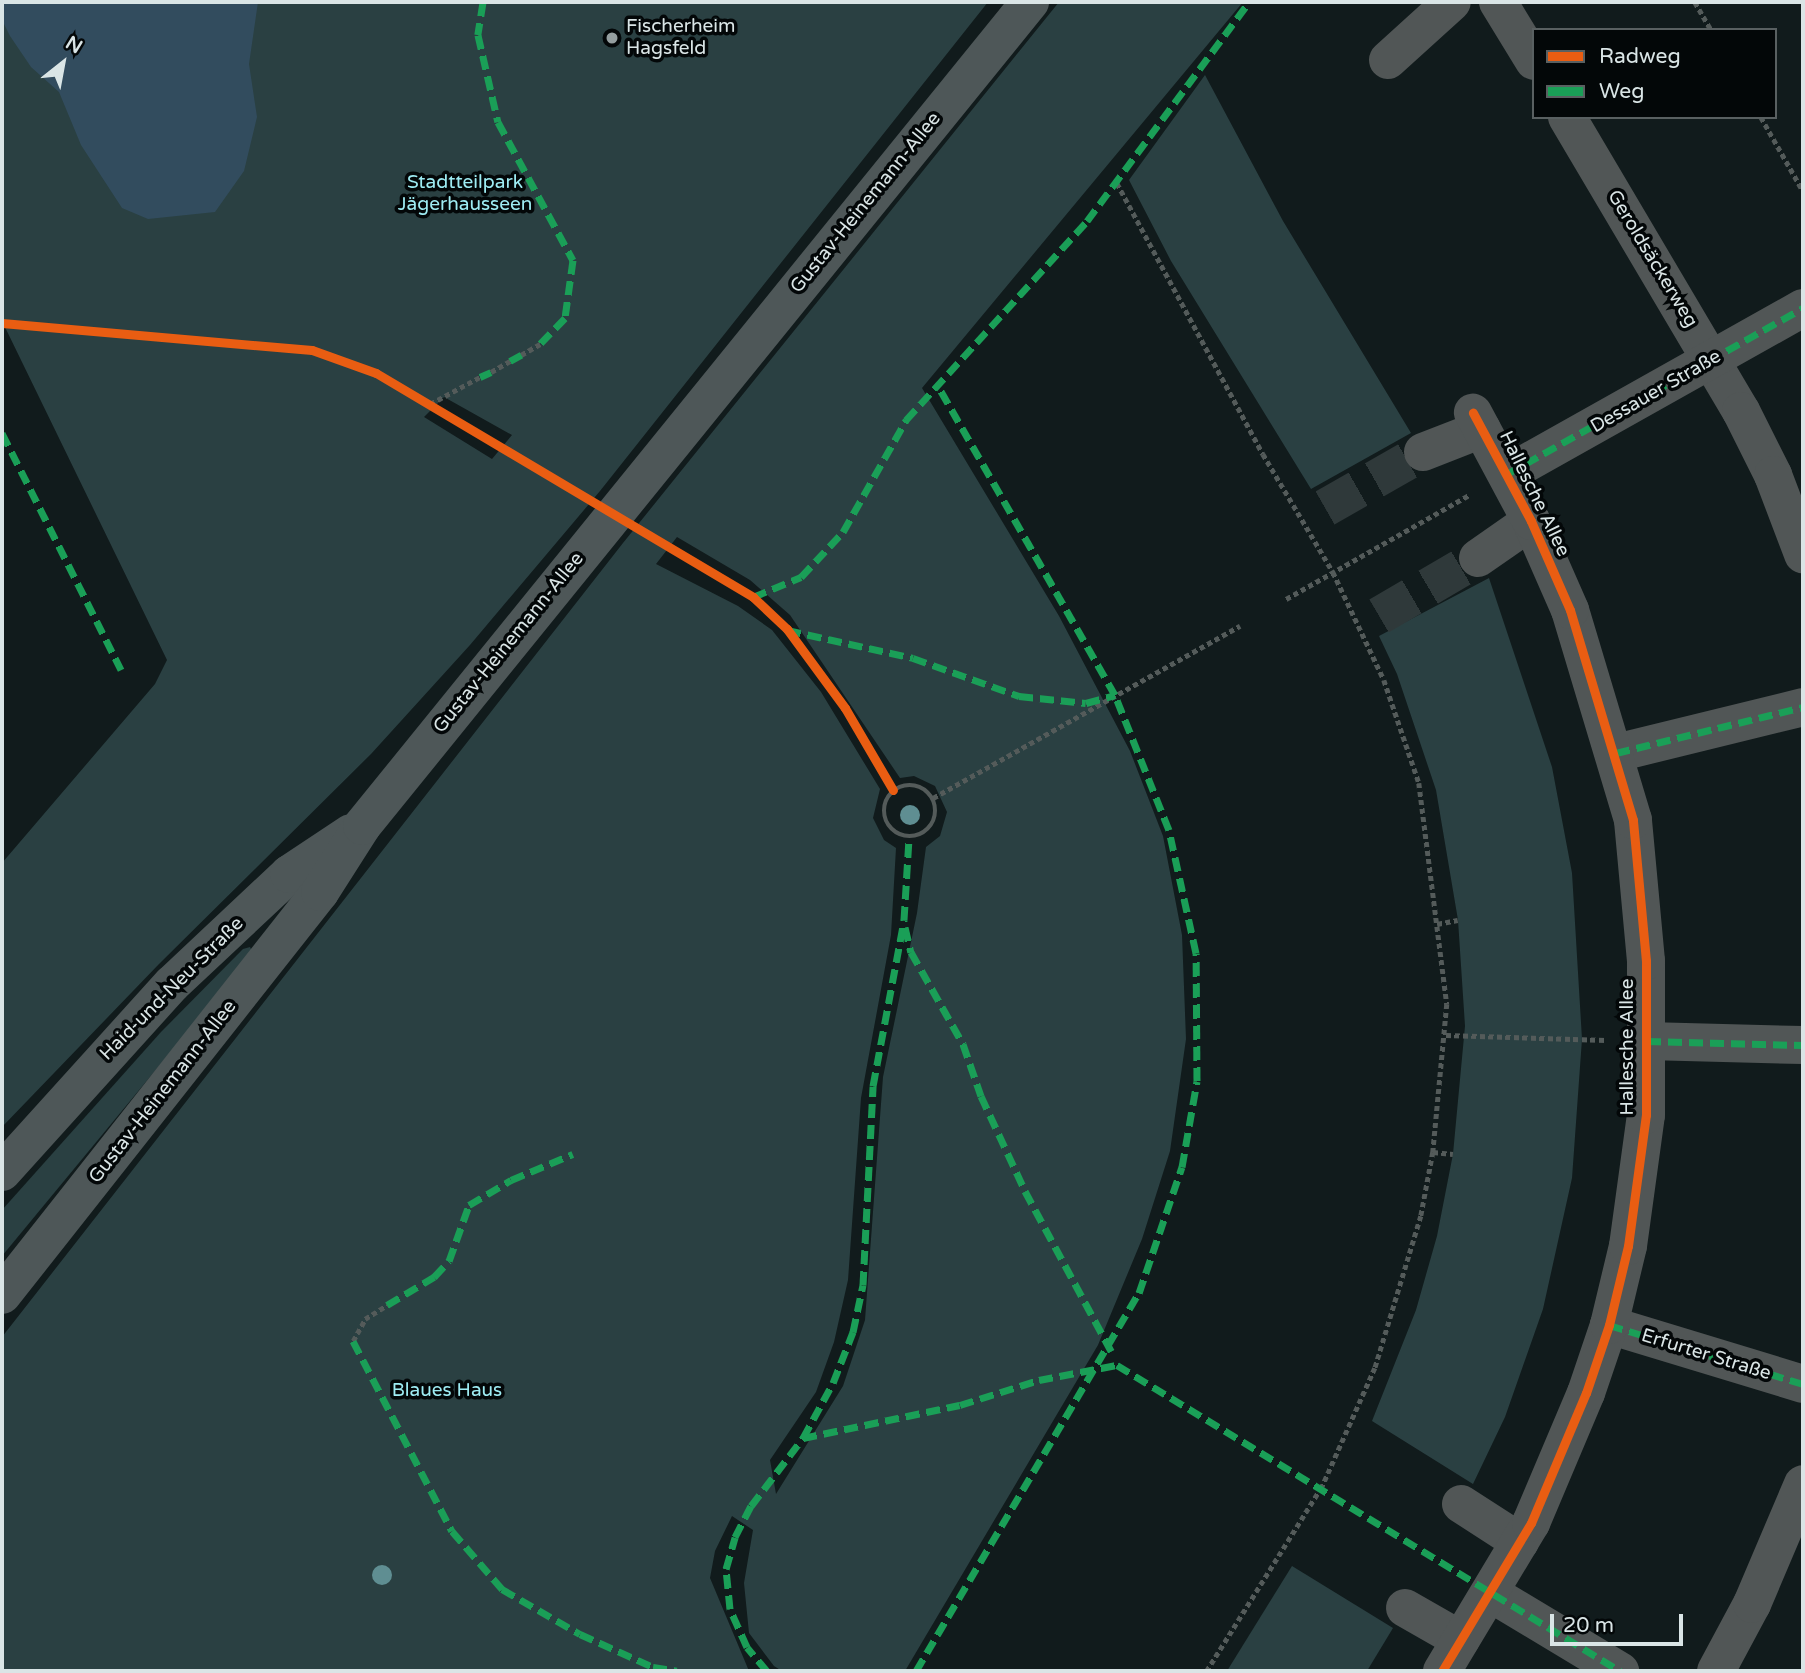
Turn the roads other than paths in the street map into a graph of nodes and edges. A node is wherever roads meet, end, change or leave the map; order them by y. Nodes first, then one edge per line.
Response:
1 (1030, 2) edge
2 (1452, 2) edge
3 (1498, 2) edge
4 (1532, 58) edge
5 (1388, 60) dead end
6 (1568, 119) edge
7 (1803, 308) edge
8 (1712, 360) junction
9 (1423, 452) tunnel mouth
10 (1507, 474) junction
11 (1531, 521) junction
12 (1803, 554) edge
13 (1478, 558) tunnel mouth
14 (1803, 707) edge
15 (1616, 753) junction
16 (362, 826) junction
17 (1647, 1041) junction
18 (1803, 1045) edge
19 (2, 1172) edge
20 (2, 1295) edge
21 (1609, 1325) junction
22 (1803, 1384) edge
23 (1803, 1484) edge
24 (1461, 1504) dead end
25 (1520, 1542) junction
26 (1490, 1594) junction
27 (1405, 1608) dead end
28 (1452, 1656) edge
29 (1620, 1671) edge
30 (1716, 1671) edge

1 - 16 main road, Gustav-Heinemann-Allee
2 - 5 street
3 - 4 street
6 - 8 street, Geroldsäckerweg
7 - 8 street, Dessauer Straße
8 - 10 street, Dessauer Straße
8 - 12 street, Geroldsäckerweg
9 - 10 street, Hallesche Allee
10 - 11 street, Hallesche Allee
11 - 13 street
11 - 15 street, Hallesche Allee
14 - 15 street
15 - 17 street, Hallesche Allee
16 - 19 main road, Haid-und-Neu-Straße
16 - 20 main road, Gustav-Heinemann-Allee
17 - 18 street
17 - 21 street, Hallesche Allee
21 - 22 street, Erfurter Straße
21 - 25 street, Hallesche Allee
23 - 30 street
24 - 25 street
25 - 26 street, Hallesche Allee
26 - 28 street, Hallesche Allee
26 - 29 street
27 - 28 street

